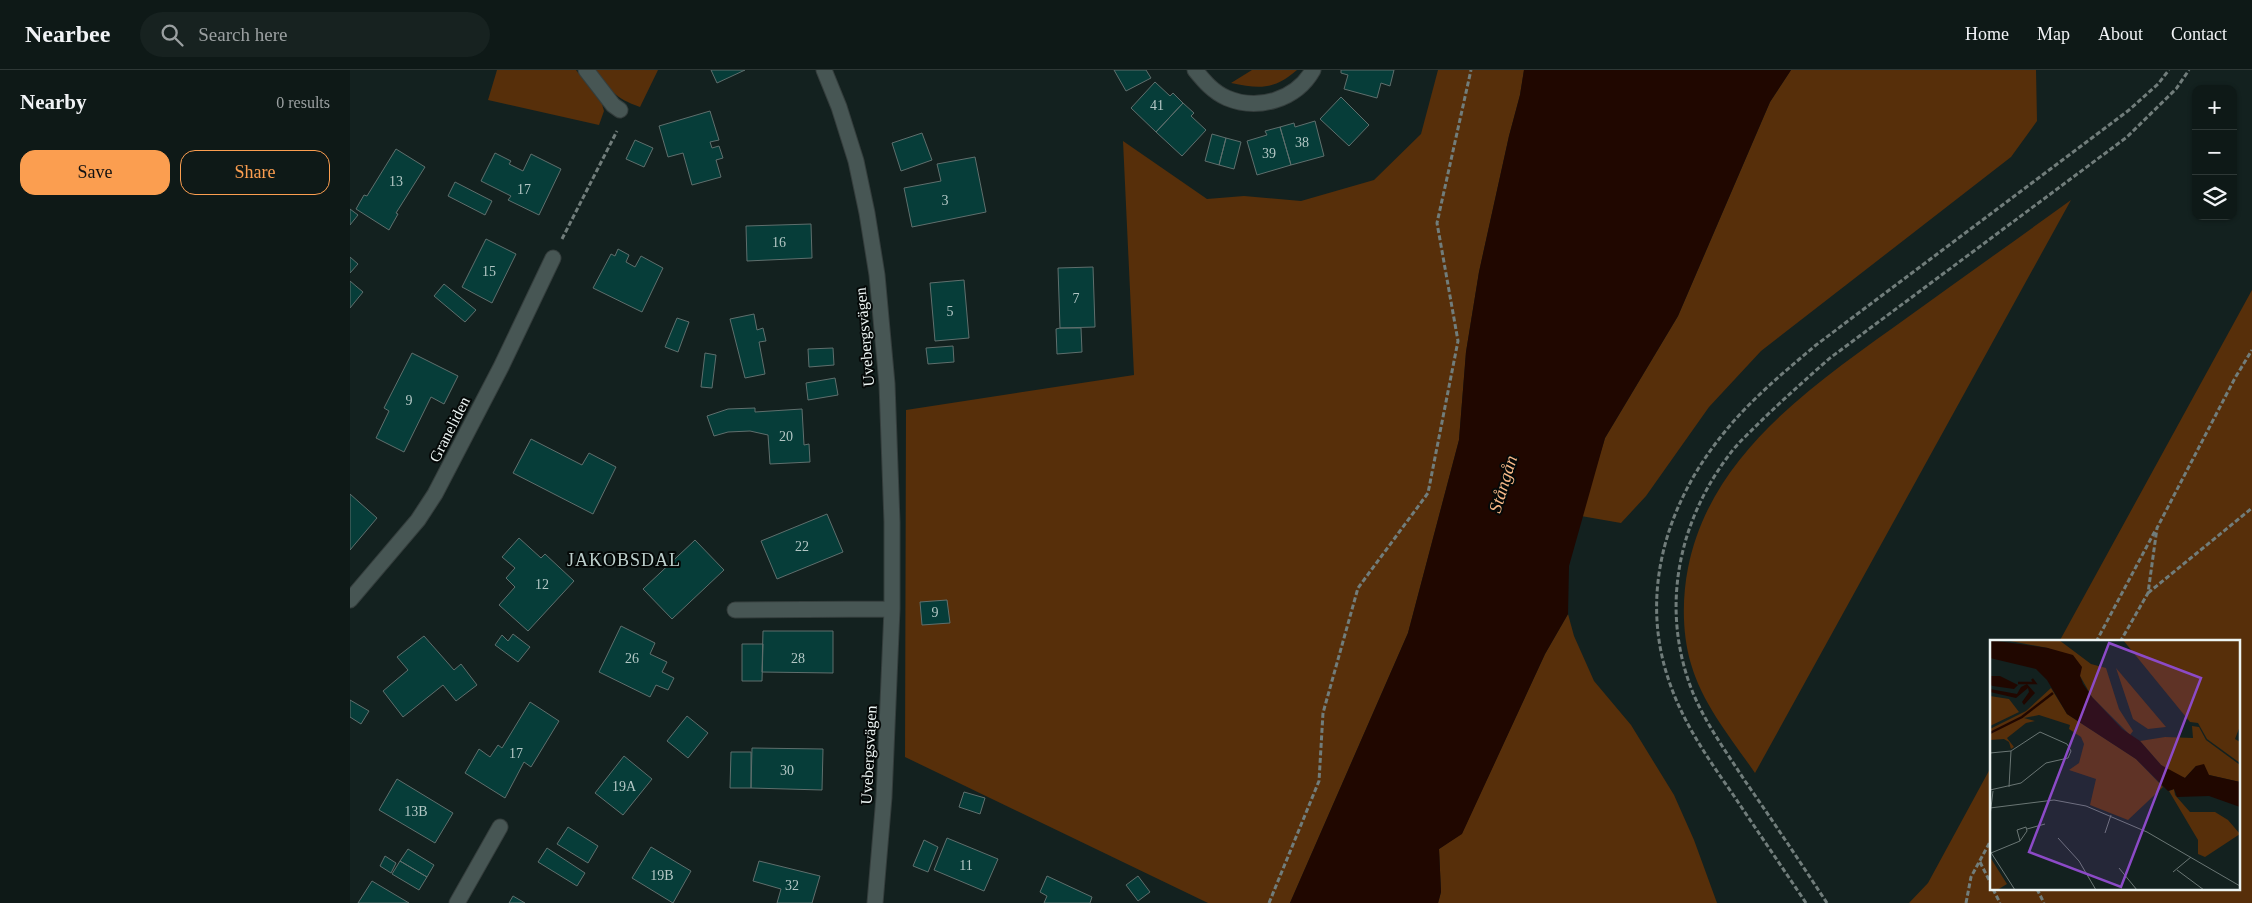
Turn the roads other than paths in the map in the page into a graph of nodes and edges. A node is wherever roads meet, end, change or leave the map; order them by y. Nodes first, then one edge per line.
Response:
1 (586, 70) edge
2 (824, 70) edge
3 (1195, 70) edge
4 (1313, 70) edge
5 (620, 110) dead end
6 (553, 258) dead end
7 (350, 600) edge
8 (892, 608) junction
9 (735, 610) dead end
10 (500, 827) dead end
11 (456, 903) edge
12 (874, 903) edge

1 - 5 street
2 - 8 street, Uvebergsvägen
3 - 4 street
6 - 7 street, Graneliden
8 - 9 street
8 - 12 street, Uvebergsvägen
10 - 11 street

